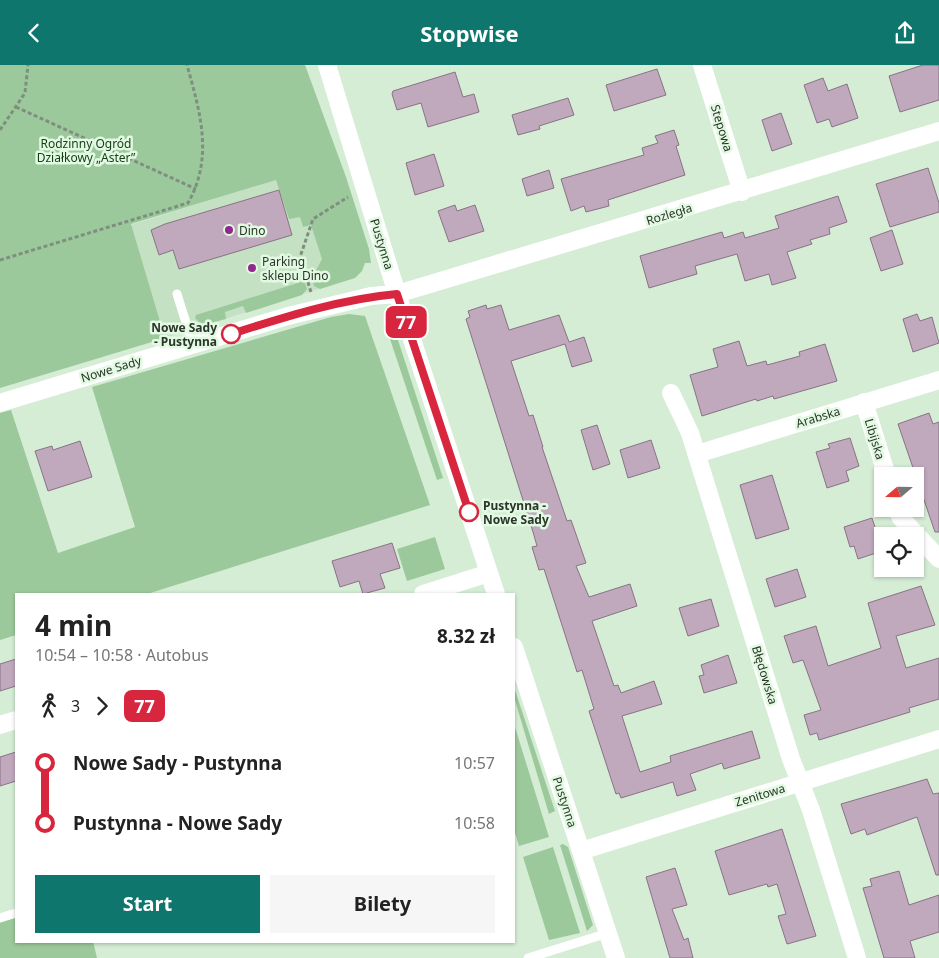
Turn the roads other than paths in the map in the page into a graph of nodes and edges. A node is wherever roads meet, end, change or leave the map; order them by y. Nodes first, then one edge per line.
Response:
1 (327, 65) edge
2 (702, 65) edge
3 (939, 131) edge
4 (742, 192) junction
5 (177, 294) dead end
6 (397, 294) junction
7 (194, 345) junction
8 (939, 380) edge
9 (671, 393) dead end
10 (864, 402) junction
11 (0, 403) edge
12 (697, 454) junction
13 (883, 467) edge
14 (901, 517) edge
15 (939, 559) edge
16 (489, 573) junction
17 (426, 593) edge
18 (496, 593) edge
19 (516, 658) edge
20 (15, 720) edge
21 (0, 725) edge
22 (939, 739) edge
23 (800, 783) junction
24 (581, 851) junction
25 (15, 913) edge
26 (0, 918) edge
27 (608, 933) junction
28 (528, 958) edge
29 (616, 958) edge
30 (857, 958) edge

1 - 6 street, Pustynna
2 - 4 street, Stepowa
3 - 4 street, Rozległa
4 - 6 street, Rozległa
5 - 7 lane
6 - 7 street, Nowe Sady
6 - 16 street, Pustynna
7 - 11 street, Nowe Sady
8 - 10 street, Arabska
9 - 12 street, Błędowska
10 - 12 street, Arabska
10 - 13 street, Libijska
12 - 23 street, Błędowska
14 - 15 street
16 - 17 street
16 - 18 street, Pustynna
19 - 24 street, Pustynna
20 - 21 street
22 - 23 street, Zenitowa
23 - 24 street, Zenitowa
23 - 30 street, Błędowska
24 - 27 street, Pustynna
25 - 26 lane
27 - 28 lane
27 - 29 street, Pustynna

